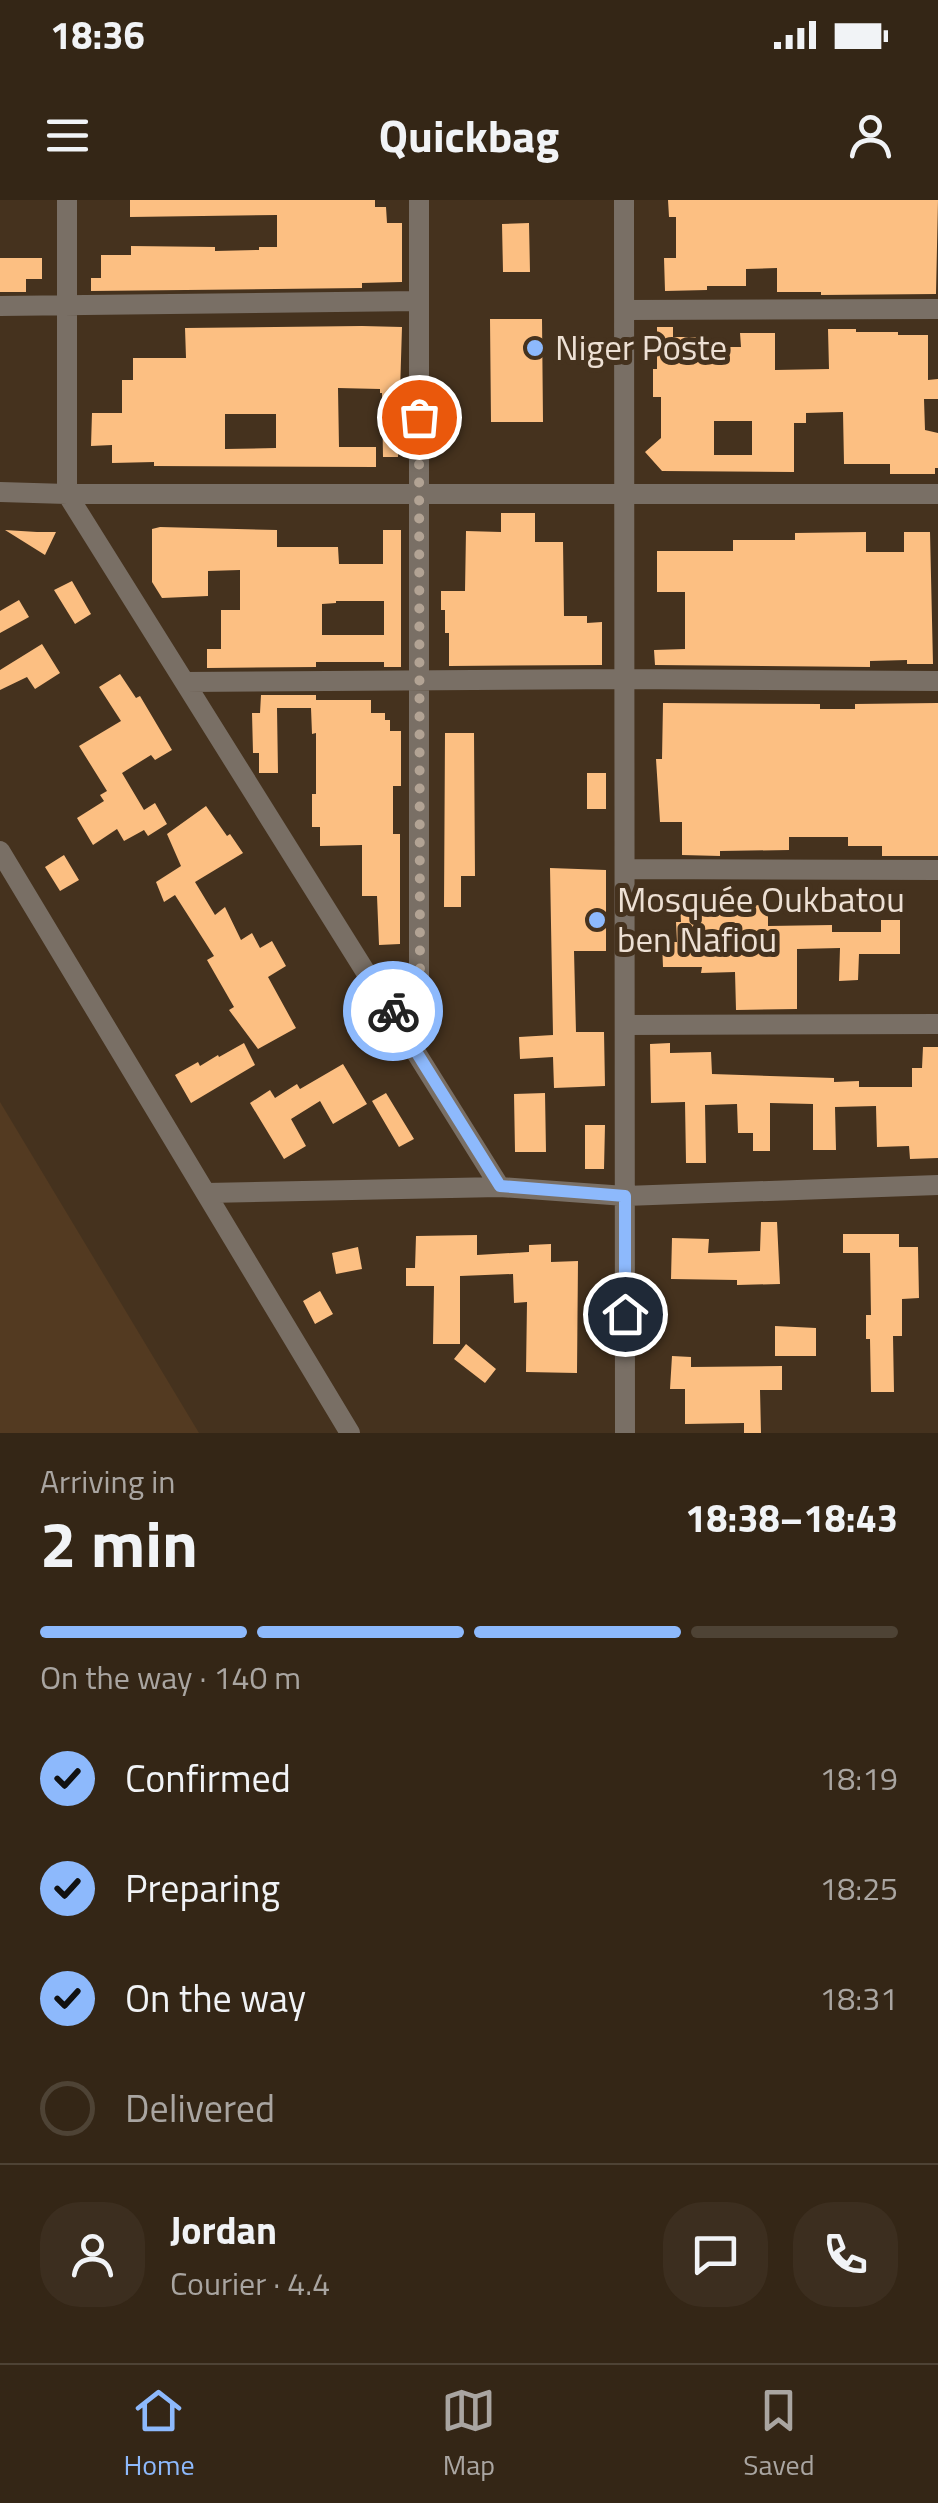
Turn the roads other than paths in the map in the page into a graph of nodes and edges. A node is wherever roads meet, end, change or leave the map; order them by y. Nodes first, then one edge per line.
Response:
1 (67, 200) edge
2 (419, 200) edge
3 (624, 200) edge
4 (419, 300) junction
5 (67, 305) junction
6 (0, 306) edge
7 (938, 309) edge
8 (625, 310) junction
9 (0, 492) edge
10 (67, 494) junction
11 (938, 494) edge
12 (419, 495) junction
13 (624, 495) junction
14 (624, 679) junction
15 (419, 680) junction
16 (938, 680) edge
17 (185, 682) junction
18 (0, 850) edge
19 (625, 869) junction
20 (938, 870) edge
21 (392, 1013) junction
22 (938, 1024) edge
23 (625, 1025) junction
24 (938, 1185) edge
25 (500, 1186) junction
26 (206, 1193) junction
27 (625, 1196) junction
28 (350, 1433) edge
29 (625, 1433) edge

1 - 5 street
2 - 4 street
3 - 8 street
4 - 5 street
4 - 12 street
5 - 6 street
5 - 10 street
7 - 8 street
8 - 13 street
9 - 10 street
10 - 12 street
10 - 17 street
11 - 13 street
12 - 13 street
12 - 15 street
13 - 14 street
14 - 15 street
14 - 16 street
14 - 19 street
15 - 17 street
15 - 21 street
17 - 21 street
18 - 26 street
19 - 20 street
19 - 23 street
21 - 25 street
22 - 23 street
23 - 27 street
24 - 27 street
25 - 26 street
25 - 27 street
26 - 28 street
27 - 29 street

